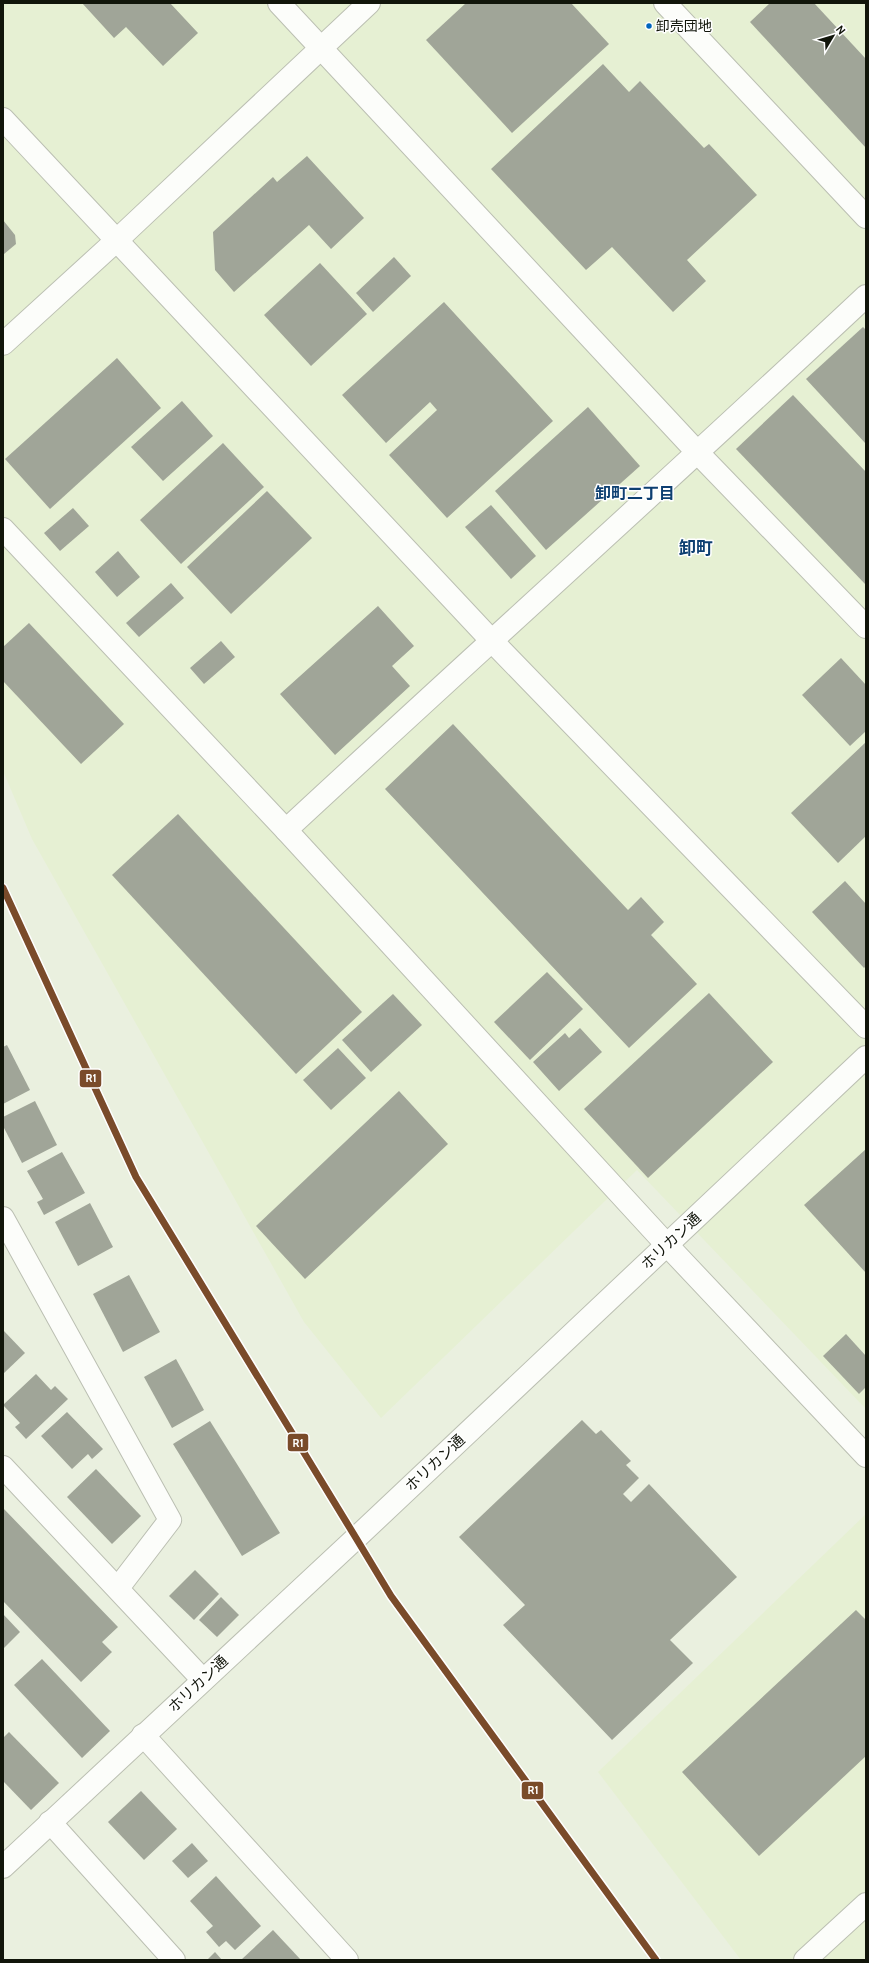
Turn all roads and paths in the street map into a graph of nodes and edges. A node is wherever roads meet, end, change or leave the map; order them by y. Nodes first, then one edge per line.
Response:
1 (279, 3) edge
2 (369, 3) edge
3 (665, 3) edge
4 (321, 48) junction
5 (3, 119) edge
6 (866, 218) edge
7 (117, 240) junction
8 (866, 296) edge
9 (3, 344) edge
10 (698, 453) junction
11 (3, 529) edge
12 (866, 627) edge
13 (491, 640) junction
14 (286, 830) junction
15 (866, 1027) edge
16 (866, 1057) edge
17 (3, 1218) edge
18 (667, 1245) junction
19 (866, 1456) edge
20 (3, 1467) edge
21 (118, 1588) junction
22 (203, 1680) junction
23 (143, 1735) junction
24 (50, 1822) junction
25 (3, 1867) edge
26 (866, 1904) edge
27 (174, 1960) edge
28 (347, 1960) edge
29 (805, 1960) edge

1 - 4 street
2 - 4 street
3 - 6 street
4 - 7 street
4 - 10 street
5 - 7 street
7 - 9 street
7 - 13 street
8 - 10 street
10 - 12 street
10 - 13 street
11 - 14 street
13 - 14 street
13 - 15 street
14 - 18 street
16 - 18 street, ホリカン通
17 - 21 street
18 - 19 street
18 - 22 street, ホリカン通
20 - 21 street
21 - 22 street
22 - 23 street, ホリカン通
23 - 24 street, ホリカン通
23 - 28 street
24 - 25 street, ホリカン通
24 - 27 street
26 - 29 street

